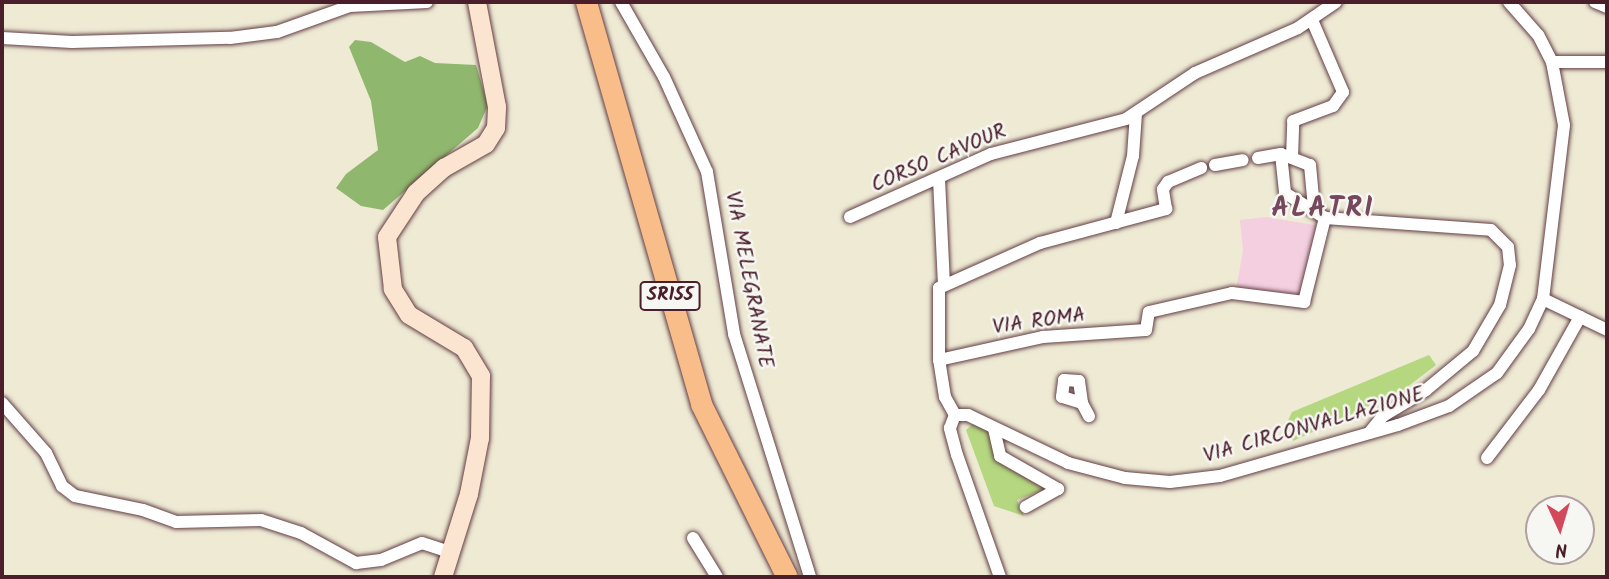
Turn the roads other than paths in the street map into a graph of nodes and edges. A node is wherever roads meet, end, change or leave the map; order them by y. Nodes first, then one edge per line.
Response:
1 (427, 2) edge
2 (477, 2) edge
3 (586, 2) edge
4 (621, 2) edge
5 (1508, 2) edge
6 (1595, 2) edge
7 (1333, 4) edge
8 (1607, 7) edge
9 (1312, 20) junction
10 (2, 38) edge
11 (1552, 62) junction
12 (1607, 62) edge
13 (1136, 116) junction
14 (1287, 156) junction
15 (1258, 158) dead end
16 (1243, 160) dead end
17 (1217, 165) dead end
18 (1201, 168) dead end
19 (939, 179) junction
20 (1314, 208) junction
21 (850, 217) dead end
22 (1325, 218) junction
23 (1116, 223) junction
24 (944, 285) junction
25 (1543, 299) junction
26 (1580, 317) junction
27 (1607, 330) edge
28 (939, 360) junction
29 (2, 403) edge
30 (1082, 403) dead end
31 (1391, 411) junction
32 (956, 415) junction
33 (1089, 416) dead end
34 (1396, 426) junction
35 (994, 429) junction
36 (1369, 433) junction
37 (1487, 458) dead end
38 (1026, 507) dead end
39 (693, 538) dead end
40 (450, 552) junction
41 (993, 563) junction
42 (443, 577) edge
43 (717, 577) edge
44 (787, 577) edge
45 (810, 577) edge
46 (990, 577) edge
47 (1000, 577) edge

1 - 10 street
2 - 40 main road
3 - 44 main road, SR155
4 - 45 street, VIA MELEGRANATE
5 - 11 street, VIA CIRCONVALLAZIONE
6 - 8 street
7 - 9 street, CORSO CAVOUR
9 - 13 street, CORSO CAVOUR
9 - 14 street
11 - 12 street
11 - 25 street, VIA CIRCONVALLAZIONE
13 - 19 street, CORSO CAVOUR
13 - 23 street
14 - 15 street
14 - 20 street
14 - 20 street
16 - 17 street
18 - 23 street
19 - 21 street, CORSO CAVOUR
19 - 24 street
20 - 22 street
22 - 28 street, VIA ROMA
22 - 31 street
23 - 24 street
24 - 28 street
25 - 26 street
25 - 34 street, VIA CIRCONVALLAZIONE
26 - 27 street
26 - 37 street
28 - 32 street
29 - 40 street
30 - 33 street
31 - 34 street
31 - 36 street
32 - 35 street, VIA CIRCONVALLAZIONE
32 - 41 street
34 - 36 street, VIA CIRCONVALLAZIONE
35 - 36 street, VIA CIRCONVALLAZIONE
35 - 38 street
39 - 43 street
40 - 42 main road
41 - 46 street
41 - 47 street

